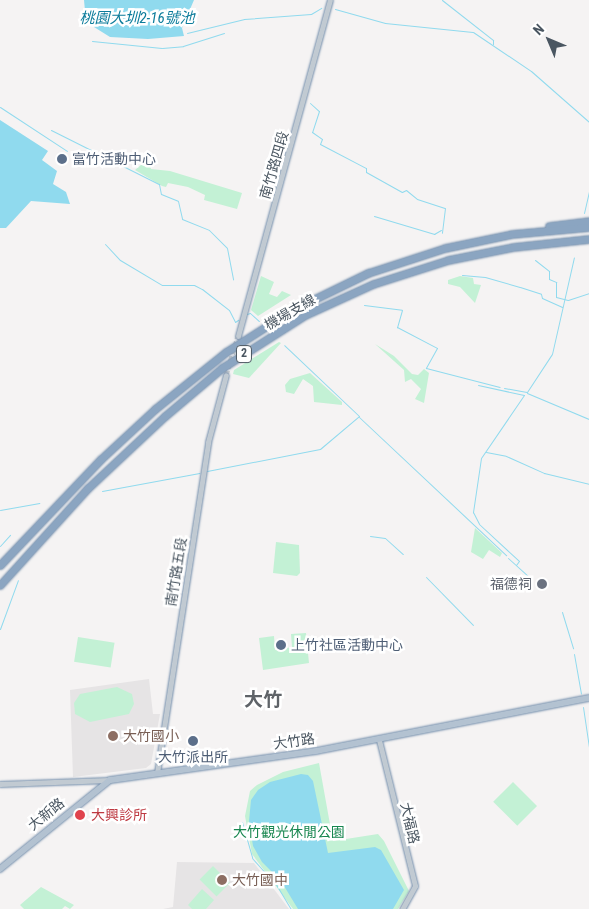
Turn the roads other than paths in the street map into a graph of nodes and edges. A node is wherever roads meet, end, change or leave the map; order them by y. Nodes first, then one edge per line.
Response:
1 (330, 0) edge
2 (589, 221) edge
3 (589, 227) edge
4 (512, 234) junction
5 (589, 239) edge
6 (557, 242) junction
7 (589, 244) edge
8 (238, 336) tunnel mouth
9 (226, 375) tunnel mouth
10 (0, 565) edge
11 (0, 585) edge
12 (589, 698) edge
13 (379, 740) junction
14 (157, 774) junction
15 (110, 780) junction
16 (0, 784) edge
17 (0, 869) edge
18 (402, 909) edge

1 - 8 street, 南竹路四段
2 - 4 highway
3 - 4 highway, 機場支線 / 2
4 - 10 highway, 機場支線 / 2
5 - 6 highway, 機場支線 / 2
6 - 7 highway
6 - 11 highway, 機場支線 / 2
9 - 14 street, 南竹路五段
12 - 13 main road, 大竹路
13 - 14 main road, 大竹路
13 - 18 street, 大福路
14 - 15 main road, 大竹路
15 - 16 street, 大竹路
15 - 17 main road, 大新路

